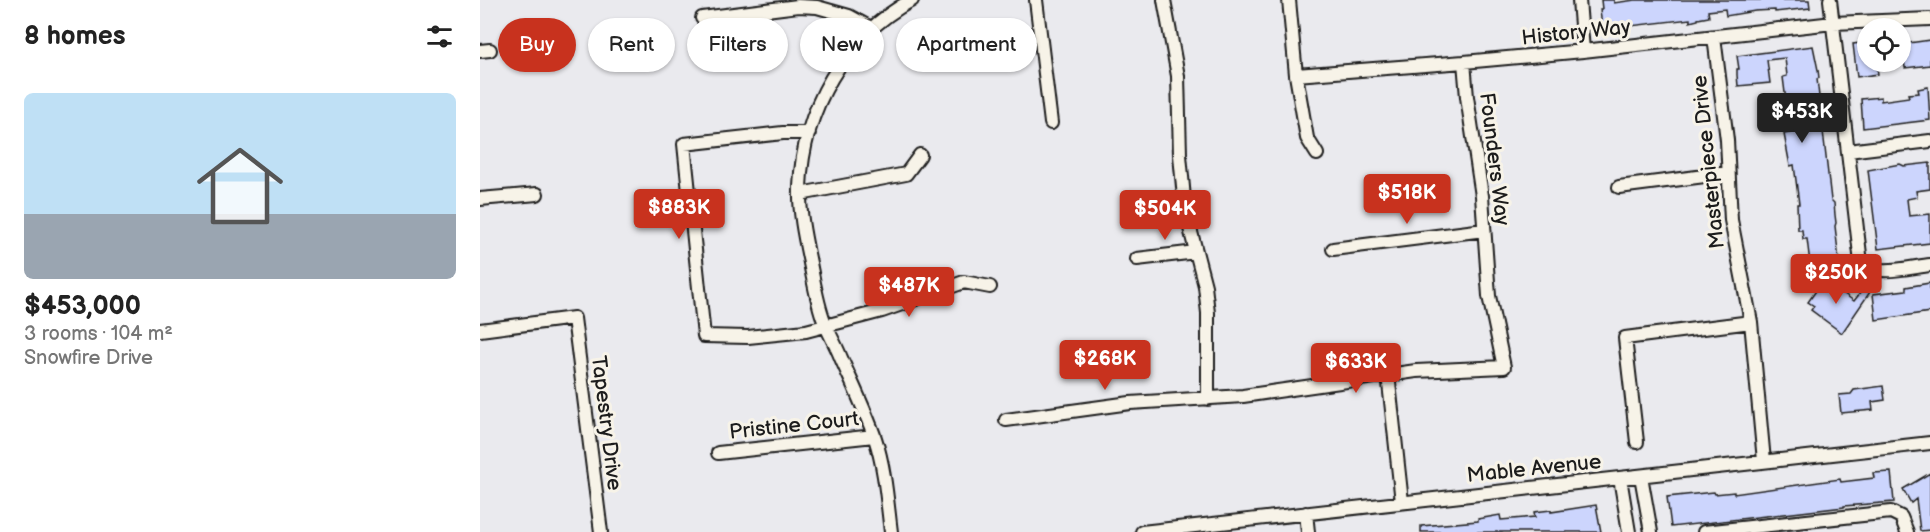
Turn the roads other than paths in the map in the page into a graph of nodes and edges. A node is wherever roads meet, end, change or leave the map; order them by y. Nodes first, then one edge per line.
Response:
1 (912, 0) edge
2 (1036, 0) edge
3 (1164, 0) edge
4 (1289, 0) edge
5 (1579, 0) edge
6 (1830, 0) edge
7 (702, 18) dead end
8 (853, 18) edge
9 (883, 18) edge
10 (1930, 19) edge
11 (1833, 23) junction
12 (1714, 37) junction
13 (1583, 51) junction
14 (1464, 62) junction
15 (834, 72) edge
16 (1296, 75) junction
17 (1051, 123) dead end
18 (809, 133) junction
19 (1930, 141) edge
20 (1848, 151) junction
21 (920, 154) dead end
22 (1317, 154) dead end
23 (1728, 173) junction
24 (1619, 187) dead end
25 (537, 194) dead end
26 (801, 194) junction
27 (480, 199) edge
28 (1484, 230) junction
29 (1333, 249) dead end
30 (1196, 252) junction
31 (1137, 259) dead end
32 (1930, 265) edge
33 (990, 286) dead end
34 (1751, 322) junction
35 (826, 327) junction
36 (480, 330) edge
37 (1388, 374) junction
38 (1208, 399) junction
39 (1006, 420) dead end
40 (874, 436) junction
41 (1638, 442) dead end
42 (1930, 443) edge
43 (718, 453) dead end
44 (1764, 461) junction
45 (1641, 476) junction
46 (1620, 478) junction
47 (1402, 502) junction
48 (1306, 513) junction
49 (1818, 526) edge
50 (1736, 531) edge
51 (601, 532) edge
52 (891, 532) edge
53 (1142, 532) edge
54 (1308, 532) edge
55 (1629, 532) edge
56 (1651, 532) edge
57 (1704, 532) edge
58 (1907, 532) edge

1 - 9 street
2 - 17 street
3 - 30 street
4 - 16 street
5 - 13 street
6 - 11 street
7 - 8 street
10 - 11 street, History Way
11 - 12 street, History Way
11 - 20 street
12 - 13 street, History Way
12 - 23 street, Masterpiece Drive
13 - 14 street, History Way
14 - 16 street, History Way
14 - 28 street, Founders Way
15 - 18 street
16 - 22 street
18 - 26 street
18 - 35 street
19 - 20 street
20 - 32 street
21 - 26 street
23 - 24 street
23 - 34 street, Masterpiece Drive
25 - 27 street
26 - 35 street
28 - 29 street
28 - 37 street, Founders Way
30 - 31 street
30 - 38 street
33 - 35 street
34 - 41 street
34 - 44 street, Masterpiece Drive
35 - 40 street
36 - 51 street, Tapestry Drive
37 - 38 street
37 - 47 street
38 - 39 street
40 - 43 street, Pristine Court
40 - 52 street
42 - 44 street, Mable Avenue
44 - 45 street, Mable Avenue
45 - 46 street, Mable Avenue
45 - 56 street
46 - 47 street, Mable Avenue
46 - 55 street
47 - 48 street, Mable Avenue
48 - 53 street, Mable Avenue
48 - 54 street
49 - 50 street
49 - 58 street
50 - 57 street

